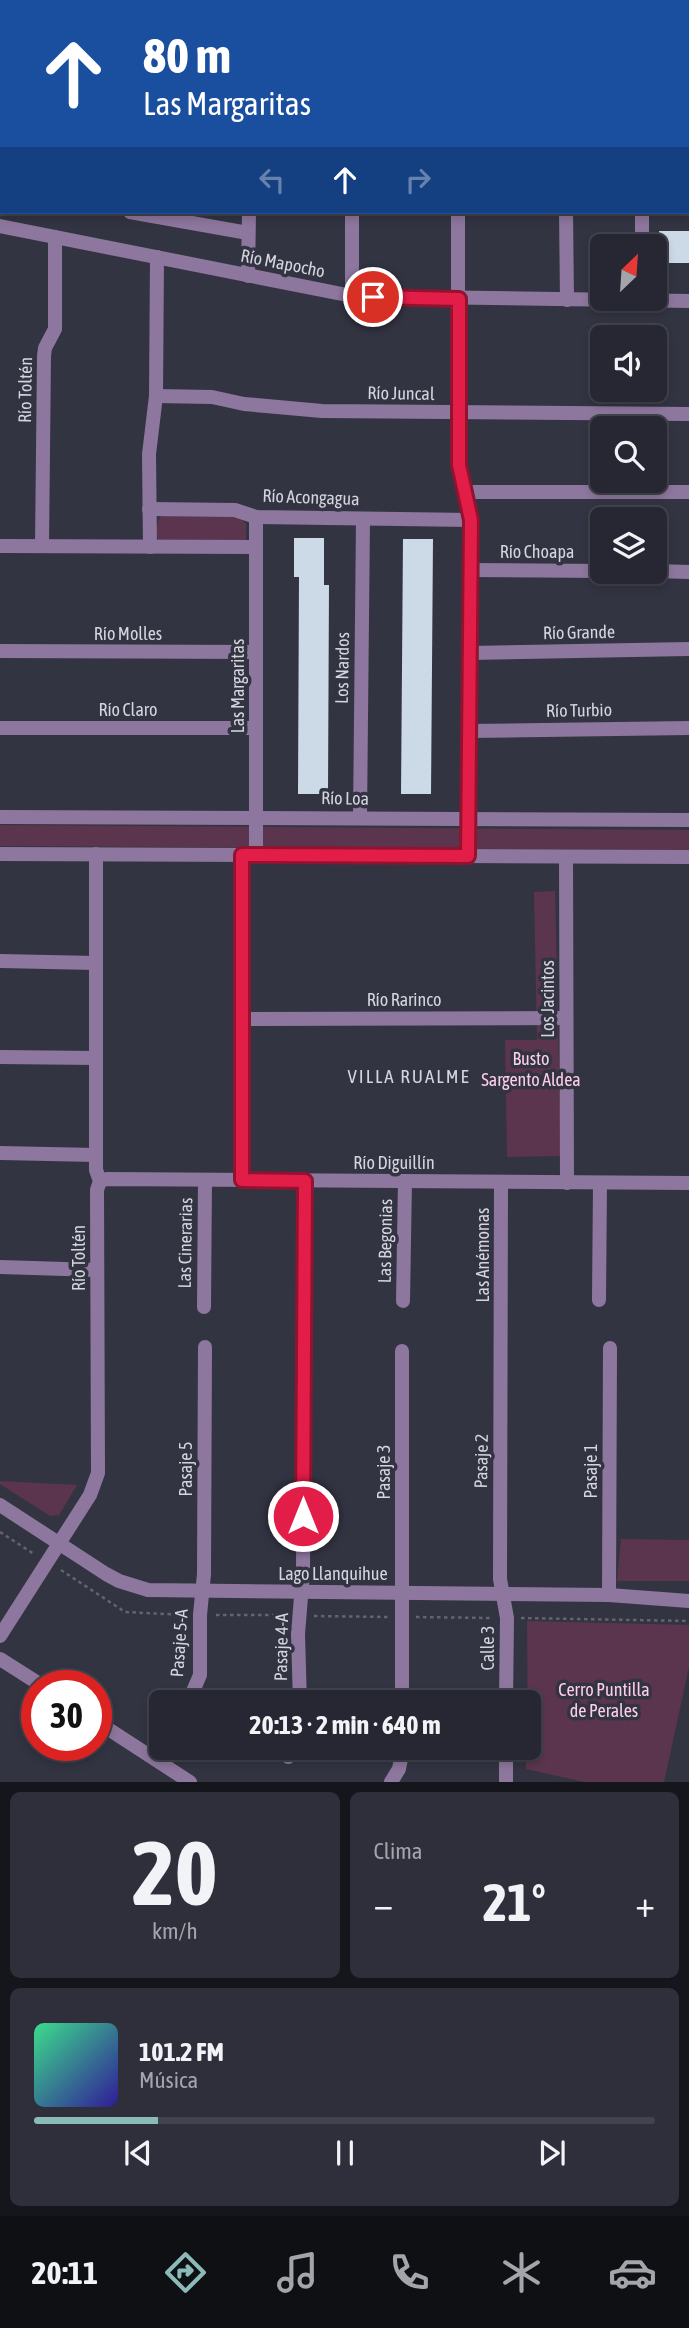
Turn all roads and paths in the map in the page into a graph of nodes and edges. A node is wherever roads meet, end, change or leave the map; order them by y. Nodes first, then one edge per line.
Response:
1 (141, 214) edge
2 (248, 214) edge
3 (352, 214) edge
4 (458, 214) edge
5 (566, 214) edge
6 (642, 214) edge
7 (0, 226) edge
8 (248, 233) junction
9 (642, 234) edge
10 (55, 237) junction
11 (157, 257) junction
12 (248, 276) junction
13 (352, 296) junction
14 (459, 299) junction
15 (567, 300) junction
16 (590, 300) edge
17 (667, 301) edge
18 (689, 301) edge
19 (156, 396) junction
20 (458, 413) junction
21 (689, 414) edge
22 (466, 492) junction
23 (689, 492) edge
24 (149, 509) junction
25 (256, 517) junction
26 (363, 519) junction
27 (471, 520) junction
28 (0, 546) edge
29 (42, 546) junction
30 (150, 547) junction
31 (256, 547) junction
32 (471, 570) junction
33 (590, 571) edge
34 (667, 571) edge
35 (689, 572) edge
36 (689, 649) edge
37 (0, 651) edge
38 (256, 652) junction
39 (470, 653) junction
40 (0, 728) edge
41 (256, 728) junction
42 (689, 728) edge
43 (469, 731) junction
44 (0, 817) edge
45 (256, 817) junction
46 (360, 818) junction
47 (468, 819) junction
48 (689, 820) edge
49 (0, 854) edge
50 (96, 854) junction
51 (249, 855) junction
52 (468, 856) junction
53 (566, 857) junction
54 (689, 858) edge
55 (0, 961) edge
56 (96, 962) junction
57 (566, 1018) junction
58 (242, 1019) junction
59 (0, 1057) edge
60 (96, 1058) junction
61 (0, 1153) edge
62 (96, 1155) junction
63 (205, 1180) junction
64 (242, 1180) junction
65 (100, 1181) junction
66 (305, 1181) junction
67 (404, 1181) junction
68 (501, 1182) junction
69 (567, 1182) junction
70 (600, 1183) junction
71 (689, 1184) edge
72 (0, 1268) edge
73 (97, 1270) junction
74 (599, 1300) dead end
75 (403, 1301) dead end
76 (204, 1307) dead end
77 (502, 1328) joint
78 (205, 1347) dead end
79 (610, 1348) dead end
80 (402, 1351) dead end
81 (0, 1505) edge
82 (60, 1543) junction
83 (202, 1591) junction
84 (301, 1592) junction
85 (402, 1593) junction
86 (502, 1594) junction
87 (609, 1595) junction
88 (689, 1601) edge
89 (0, 1636) edge
90 (0, 1659) edge
91 (21, 1672) edge
92 (194, 1690) edge
93 (300, 1690) edge
94 (402, 1690) edge
95 (506, 1690) edge
96 (112, 1731) edge
97 (402, 1760) edge
98 (506, 1760) edge
99 (190, 1782) edge
100 (391, 1782) edge
101 (506, 1782) edge

1 - 8 street, Río Mapocho
2 - 8 street
3 - 13 street
4 - 14 street
5 - 15 street
6 - 9 street
7 - 10 street, Río Mapocho
8 - 12 street
10 - 11 street, Río Mapocho
10 - 29 street, Río Toltén
11 - 12 street, Río Mapocho
11 - 19 street
12 - 13 street, Río Mapocho
13 - 14 street, Río Mapocho
14 - 15 street, Río Mapocho
14 - 20 street
15 - 16 street, Río Mapocho
17 - 18 street, Río Mapocho
19 - 20 street, Río Juncal
19 - 24 street
20 - 21 street, Río Juncal
20 - 22 street
22 - 23 street
22 - 27 street
24 - 25 street, Río Acongagua
24 - 30 street
25 - 26 street, Río Acongagua
25 - 31 street, Las Margaritas
26 - 27 street, Río Acongagua
26 - 46 street, Los Nardos
27 - 32 street
28 - 29 street
29 - 30 street
30 - 31 street
31 - 38 street, Las Margaritas
32 - 33 street, Río Choapa
32 - 39 street
34 - 35 street
36 - 39 street, Río Grande
37 - 38 street, Río Molles
38 - 41 street, Las Margaritas
39 - 43 street
40 - 41 street, Río Claro
41 - 45 street, Las Margaritas
42 - 43 street, Río Turbio
43 - 47 street
44 - 45 street, Río Loa
45 - 46 street, Río Loa
45 - 51 street, Las Margaritas
46 - 47 street, Río Loa
47 - 48 street, Río Loa
47 - 52 street
49 - 50 street
50 - 51 street
50 - 56 street, Río Toltén
51 - 52 street
51 - 58 street, Las Margaritas
52 - 53 street
53 - 54 street
53 - 57 street, Los Jacintos
55 - 56 street
56 - 60 street, Río Toltén
57 - 58 street, Río Rarinco
57 - 69 street, Los Jacintos
58 - 64 street, Las Margaritas
59 - 60 street
60 - 62 street, Río Toltén
61 - 62 street
62 - 65 street, Río Toltén
63 - 64 street, Río Diguillín
63 - 65 street, Río Diguillín
63 - 76 street, Las Cinerarias
64 - 66 street, Río Diguillín
65 - 73 street, Río Toltén
66 - 67 street, Río Diguillín
66 - 84 street, Pasaje 4-A
67 - 68 street, Río Diguillín
67 - 75 street, Las Begonias
68 - 69 street, Río Diguillín
68 - 77 street, Las Anémonas
69 - 70 street, Río Diguillín
70 - 71 street, Río Diguillín
70 - 74 street
72 - 73 street
73 - 82 street, Río Toltén
77 - 86 street, Pasaje 2
78 - 83 street, Pasaje 5
79 - 87 street, Pasaje 1
80 - 85 street, Pasaje 3
81 - 82 street, Lago Llanquihue
82 - 83 street, Lago Llanquihue
82 - 89 street, Río Toltén
83 - 84 street, Lago Llanquihue
83 - 92 street, Pasaje 5-A
84 - 85 street, Lago Llanquihue
84 - 93 street, Pasaje 4-A
85 - 86 street, Lago Llanquihue
85 - 94 street, Pasaje 3
86 - 87 street, Lago Llanquihue
86 - 95 street, Calle 3
87 - 88 street, Lago Llanquihue
90 - 91 street
96 - 99 street
97 - 100 street
98 - 101 street

